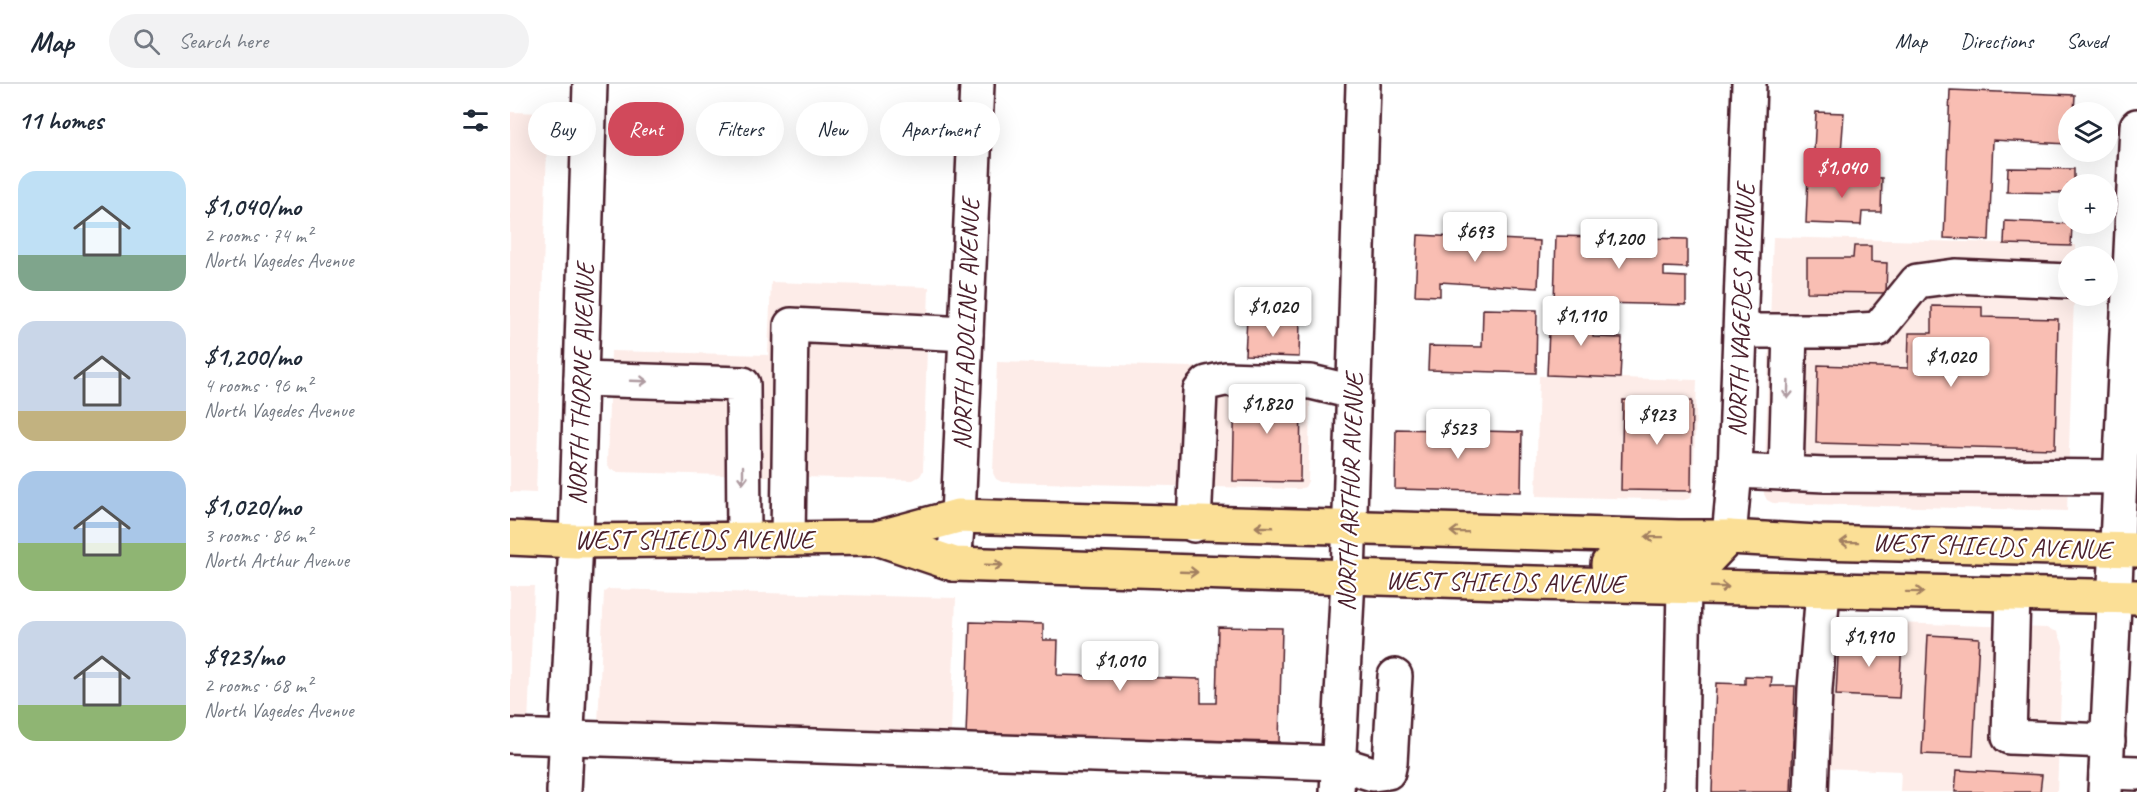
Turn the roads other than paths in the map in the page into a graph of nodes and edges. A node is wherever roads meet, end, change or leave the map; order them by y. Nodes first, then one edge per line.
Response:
1 (590, 84) edge
2 (977, 84) edge
3 (1363, 84) edge
4 (1749, 84) edge
5 (2137, 126) edge
6 (2136, 178) edge
7 (2058, 281) edge
8 (2119, 283) edge
9 (1740, 331) junction
10 (1790, 331) junction
11 (966, 334) junction
12 (581, 379) junction
13 (1353, 392) junction
14 (1735, 471) junction
15 (1786, 474) junction
16 (2120, 477) junction
17 (958, 516) junction
18 (1194, 525) junction
19 (1348, 529) junction
20 (1729, 537) junction
21 (510, 538) edge
22 (877, 538) junction
23 (744, 539) junction
24 (788, 539) junction
25 (576, 541) junction
26 (2127, 550) edge
27 (954, 564) junction
28 (1348, 578) junction
29 (1534, 583) junction
30 (1684, 586) junction
31 (1823, 590) junction
32 (2013, 594) junction
33 (2126, 597) edge
34 (1395, 676) dead end
35 (510, 736) edge
36 (567, 738) junction
37 (2114, 769) edge
38 (1338, 777) edge
39 (1388, 782) edge
40 (564, 792) edge
41 (1680, 792) edge
42 (1811, 792) edge

1 - 12 street, NORTH THORNE AVENUE
2 - 11 street, NORTH ADOLINE AVENUE
3 - 13 street, NORTH ARTHUR AVENUE
4 - 9 street, NORTH VAGEDES AVENUE
5 - 6 street
6 - 8 street
7 - 10 street
8 - 16 street
9 - 10 street
9 - 14 street, NORTH VAGEDES AVENUE
10 -> 15 street
11 - 17 street, NORTH ADOLINE AVENUE
11 - 24 street
12 -> 23 street
12 - 25 street, NORTH THORNE AVENUE
13 - 18 street
13 - 19 street, NORTH ARTHUR AVENUE
14 - 15 street
14 - 20 street, NORTH VAGEDES AVENUE
15 - 16 street
16 - 26 street
17 - 18 main road, WEST SHIELDS AVENUE
17 - 22 main road, WEST SHIELDS AVENUE
17 - 27 street, NORTH ADOLINE AVENUE
19 -> 18 main road, WEST SHIELDS AVENUE
20 -> 19 main road, WEST SHIELDS AVENUE
19 - 28 street, NORTH ARTHUR AVENUE
26 -> 20 main road, WEST SHIELDS AVENUE
20 - 29 main road
21 - 25 main road, WEST SHIELDS AVENUE
22 - 24 main road, WEST SHIELDS AVENUE
22 - 27 main road, WEST SHIELDS AVENUE
23 - 24 main road, WEST SHIELDS AVENUE
23 - 25 main road, WEST SHIELDS AVENUE
25 - 36 street, NORTH THORNE AVENUE
26 - 33 street
27 -> 28 main road, WEST SHIELDS AVENUE
28 - 29 main road, WEST SHIELDS AVENUE
28 - 38 street, NORTH ARTHUR AVENUE
29 - 30 main road, WEST SHIELDS AVENUE
30 -> 31 main road, WEST SHIELDS AVENUE
30 - 41 street
31 -> 32 main road, WEST SHIELDS AVENUE
31 - 42 street
32 - 33 main road, WEST SHIELDS AVENUE
32 - 37 street
33 - 37 street
34 - 39 street
35 - 36 street
36 - 38 street
36 - 40 street, NORTH THORNE AVENUE
38 - 39 street

